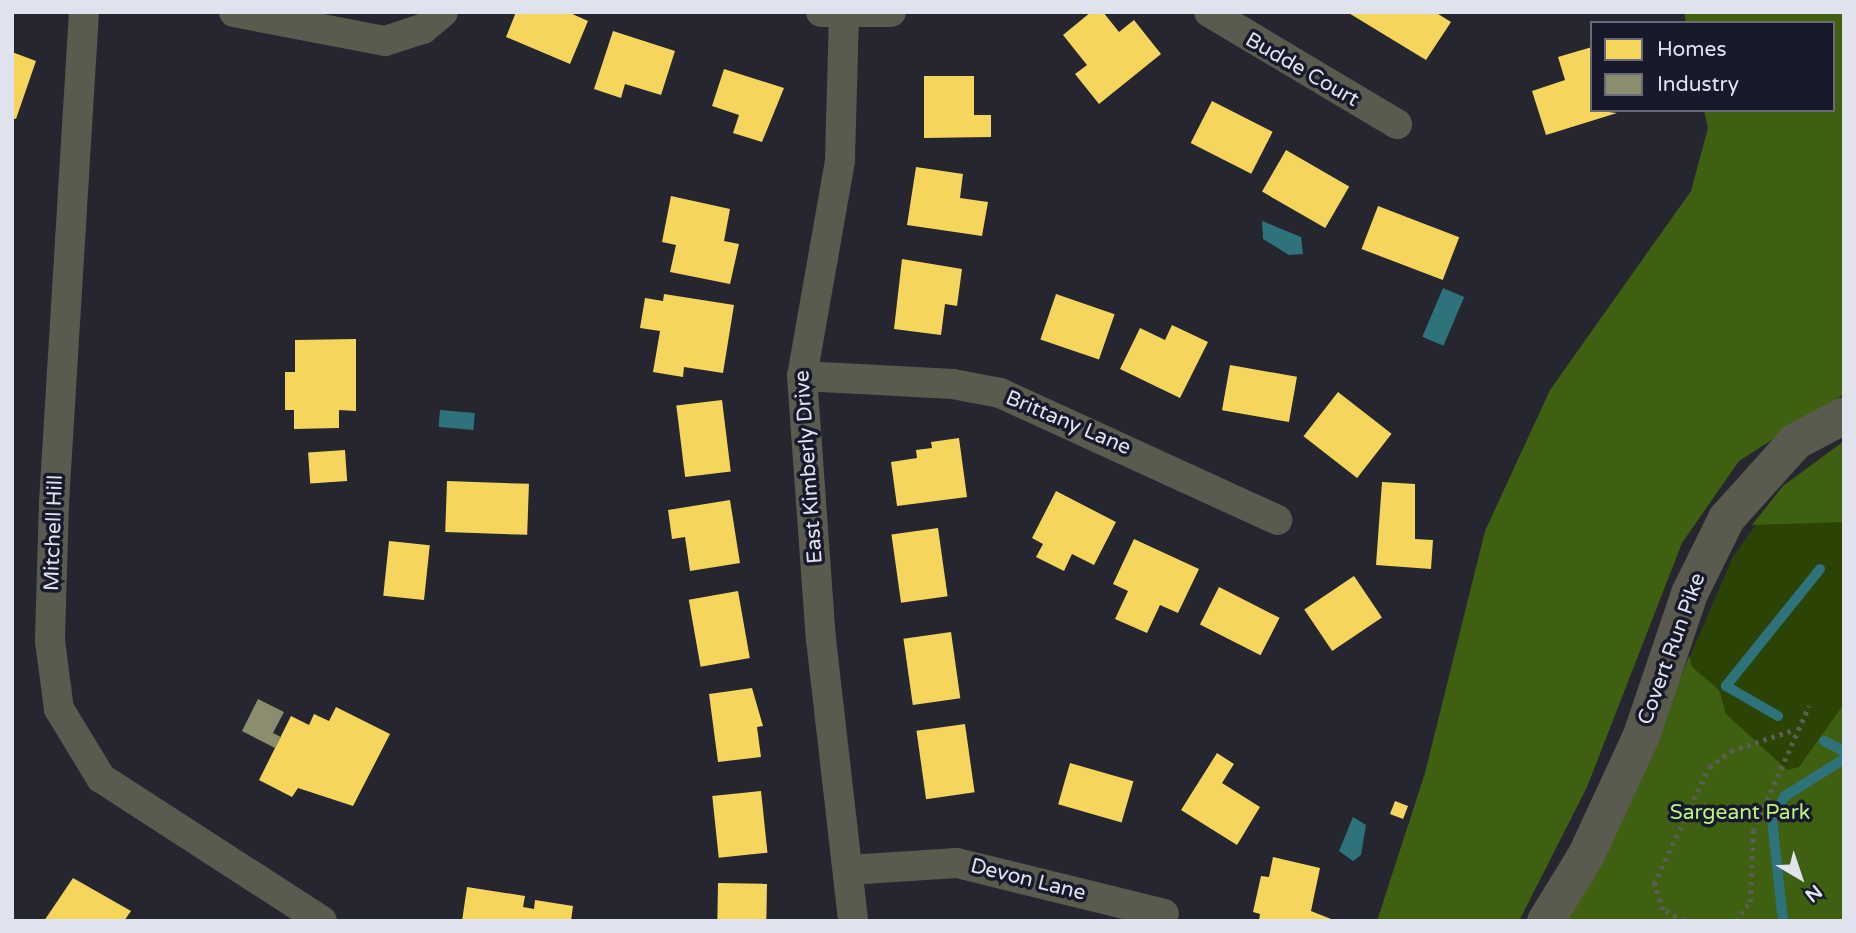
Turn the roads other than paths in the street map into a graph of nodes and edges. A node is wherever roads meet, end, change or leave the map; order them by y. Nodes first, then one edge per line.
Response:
1 (84, 12) edge
2 (234, 12) edge
3 (443, 12) edge
4 (891, 12) edge
5 (1209, 12) edge
6 (833, 14) edge
7 (1397, 124) dead end
8 (802, 376) junction
9 (1844, 415) edge
10 (1278, 520) dead end
11 (848, 870) junction
12 (1164, 914) dead end
13 (322, 921) edge
14 (853, 921) edge
15 (1545, 921) edge

1 - 13 street, Mitchell Hill
2 - 3 street
4 - 6 street
5 - 7 street, Budde Court
6 - 8 street, East Kimberly Drive
8 - 10 street, Brittany Lane
8 - 11 street, East Kimberly Drive
9 - 15 street, Covert Run Pike
11 - 12 street, Devon Lane
11 - 14 street, East Kimberly Drive

